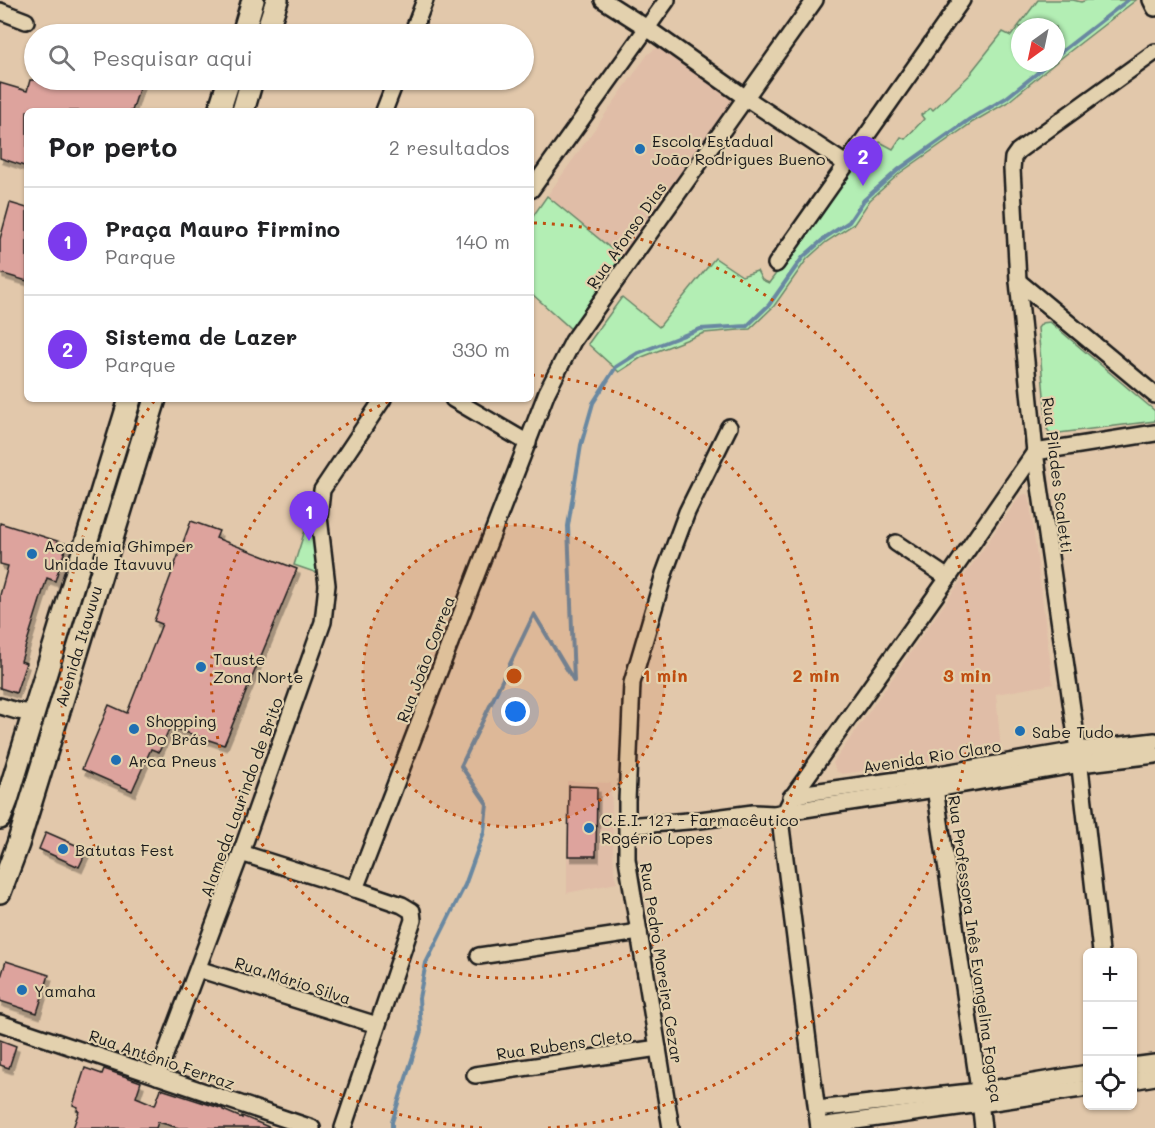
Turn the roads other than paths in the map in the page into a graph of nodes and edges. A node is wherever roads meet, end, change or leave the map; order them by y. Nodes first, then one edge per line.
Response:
1 (254, 0) edge
2 (277, 0) edge
3 (425, 0) edge
4 (603, 0) edge
5 (667, 0) edge
6 (815, 0) edge
7 (962, 0) edge
8 (0, 11) edge
9 (26, 21) dead end
10 (246, 24) edge
11 (270, 24) edge
12 (416, 24) edge
13 (647, 28) junction
14 (1155, 52) edge
15 (1148, 62) edge
16 (226, 90) edge
17 (249, 90) edge
18 (392, 90) edge
19 (746, 98) junction
20 (220, 108) edge
21 (244, 108) edge
22 (385, 108) edge
23 (846, 164) junction
24 (534, 186) edge
25 (776, 264) dead end
26 (1018, 281) junction
27 (1044, 303) junction
28 (1022, 312) junction
29 (1155, 394) edge
30 (129, 402) edge
31 (153, 402) edge
32 (380, 402) edge
33 (458, 402) edge
34 (729, 427) dead end
35 (1155, 433) edge
36 (528, 443) junction
37 (1035, 452) junction
38 (1008, 490) junction
39 (1040, 490) junction
40 (896, 543) dead end
41 (948, 578) junction
42 (62, 700) junction
43 (0, 706) edge
44 (33, 713) junction
45 (1155, 741) edge
46 (1155, 755) edge
47 (1079, 757) junction
48 (817, 762) junction
49 (934, 782) junction
50 (844, 787) junction
51 (793, 796) junction
52 (785, 812) junction
53 (753, 813) junction
54 (0, 818) edge
55 (627, 826) junction
56 (241, 853) junction
57 (355, 889) junction
58 (0, 892) edge
59 (639, 932) junction
60 (1101, 948) edge
61 (478, 957) dead end
62 (198, 969) junction
63 (0, 1023) edge
64 (377, 1025) junction
65 (658, 1048) junction
66 (1155, 1063) edge
67 (1137, 1065) edge
68 (1083, 1074) edge
69 (475, 1075) dead end
70 (157, 1076) junction
71 (1155, 1077) edge
72 (1137, 1080) edge
73 (1083, 1088) edge
74 (980, 1098) junction
75 (817, 1109) junction
76 (819, 1127) edge
77 (312, 1128) edge
78 (343, 1128) edge
79 (671, 1128) edge
80 (983, 1128) edge

1 - 10 main road
2 - 11 main road
3 - 12 street
4 - 13 street
5 - 13 street
6 - 19 street, Rua Afonso Dias
7 - 23 street
8 - 9 street
13 - 19 street
13 - 24 street
14 - 15 street, Rua Pilades Scaletti
15 - 26 street, Rua Pilades Scaletti
16 - 20 main road
17 - 21 main road
18 - 22 street
19 - 23 street
19 - 36 street, Rua Afonso Dias
23 - 25 street
26 - 27 street
26 - 28 street, Rua Pilades Scaletti
27 - 28 street
27 - 29 street
28 - 37 street, Rua Pilades Scaletti
30 - 44 main road, Avenida Itavuvu
31 - 42 main road, Avenida Itavuvu
32 - 56 street, Alameda Laurindo de Brito
33 - 36 street
34 - 55 street, Rua Pedro Moreira Cezar
35 - 37 street
36 - 57 street, Rua João Correa
37 - 38 street
37 - 39 street, Rua Pilades Scaletti
38 - 39 street
38 - 41 street
39 - 47 street, Rua Pilades Scaletti
40 - 41 street
41 - 48 street
42 - 44 main road
42 - 58 main road, Avenida Itavuvu
43 - 44 street
44 - 54 main road, Avenida Itavuvu
45 - 47 street, Avenida Rio Claro
46 - 47 street, Avenida Rio Claro
47 - 49 street, Avenida Rio Claro
47 - 60 street, Rua Pilades Scaletti
48 - 50 street
48 - 51 street
49 - 50 street, Avenida Rio Claro
49 - 52 street, Avenida Rio Claro
49 - 74 street, Rua Professora Inês Evangelina Fogaça
50 - 51 street, Avenida Rio Claro
51 - 52 street
51 - 53 street, Avenida Rio Claro
52 - 53 street, Avenida Rio Claro
52 - 75 street
53 - 55 street, Avenida Rio Claro
55 - 59 street, Rua Pedro Moreira Cezar
56 - 57 street
56 - 62 street, Alameda Laurindo de Brito
57 - 64 street
59 - 61 street
59 - 65 street, Rua Pedro Moreira Cezar
62 - 64 street, Rua Mário Silva
62 - 70 street, Alameda Laurindo de Brito
63 - 70 street, Rua Antônio Ferraz
64 - 78 street
65 - 69 street, Rua Rubens Cleto
65 - 79 street, Rua Pedro Moreira Cezar
66 - 67 street
68 - 74 street
70 - 77 street, Rua Antônio Ferraz
71 - 72 street
73 - 74 street
74 - 75 street
74 - 76 street
74 - 80 street, Rua Professora Inês Evangelina Fogaça
75 - 76 street

